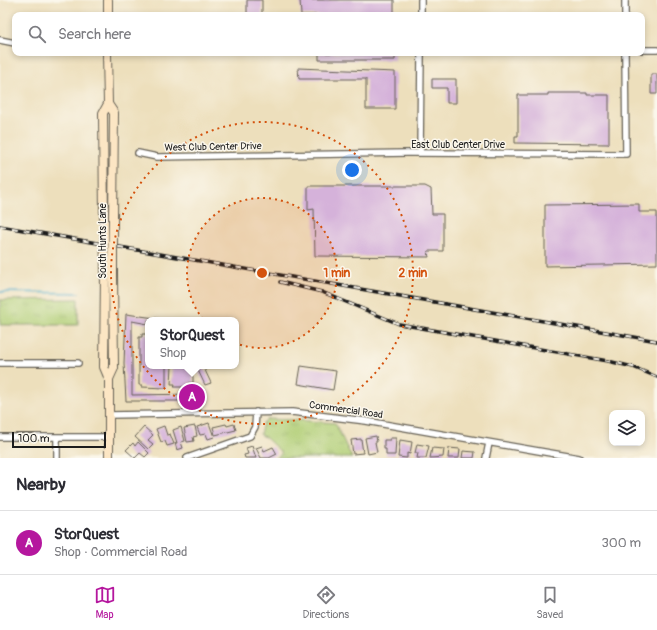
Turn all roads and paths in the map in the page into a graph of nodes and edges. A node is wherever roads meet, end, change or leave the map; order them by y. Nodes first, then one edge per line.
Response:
1 (108, 0) edge
2 (421, 0) edge
3 (625, 0) edge
4 (108, 12) edge
5 (421, 12) edge
6 (625, 12) edge
7 (0, 40) edge
8 (12, 42) edge
9 (645, 50) edge
10 (657, 50) edge
11 (107, 56) edge
12 (421, 56) edge
13 (625, 56) edge
14 (138, 153) dead end
15 (420, 153) junction
16 (290, 154) joint
17 (0, 363) edge
18 (78, 363) dead end
19 (256, 412) junction
20 (109, 414) junction
21 (109, 436) junction
22 (0, 437) edge
23 (57, 437) junction
24 (488, 443) junction
25 (57, 458) edge
26 (110, 458) edge
27 (187, 458) edge
28 (486, 458) edge
29 (579, 458) edge

1 - 4 main road
2 - 5 street
3 - 6 street
7 - 8 street
9 - 10 street
11 - 20 main road, South Hunts Lane, bridge
12 - 15 street
13 - 15 street, East Club Center Drive
14 - 16 street, West Club Center Drive
15 - 16 street, East Club Center Drive
17 - 18 street
19 - 20 street, Commercial Road
19 - 24 street, Commercial Road
19 - 27 street
20 - 21 main road, South Hunts Lane
21 - 23 street
21 - 26 main road, South Hunts Lane
22 - 23 street
23 - 25 street
24 - 28 street
24 - 29 street, Commercial Road

